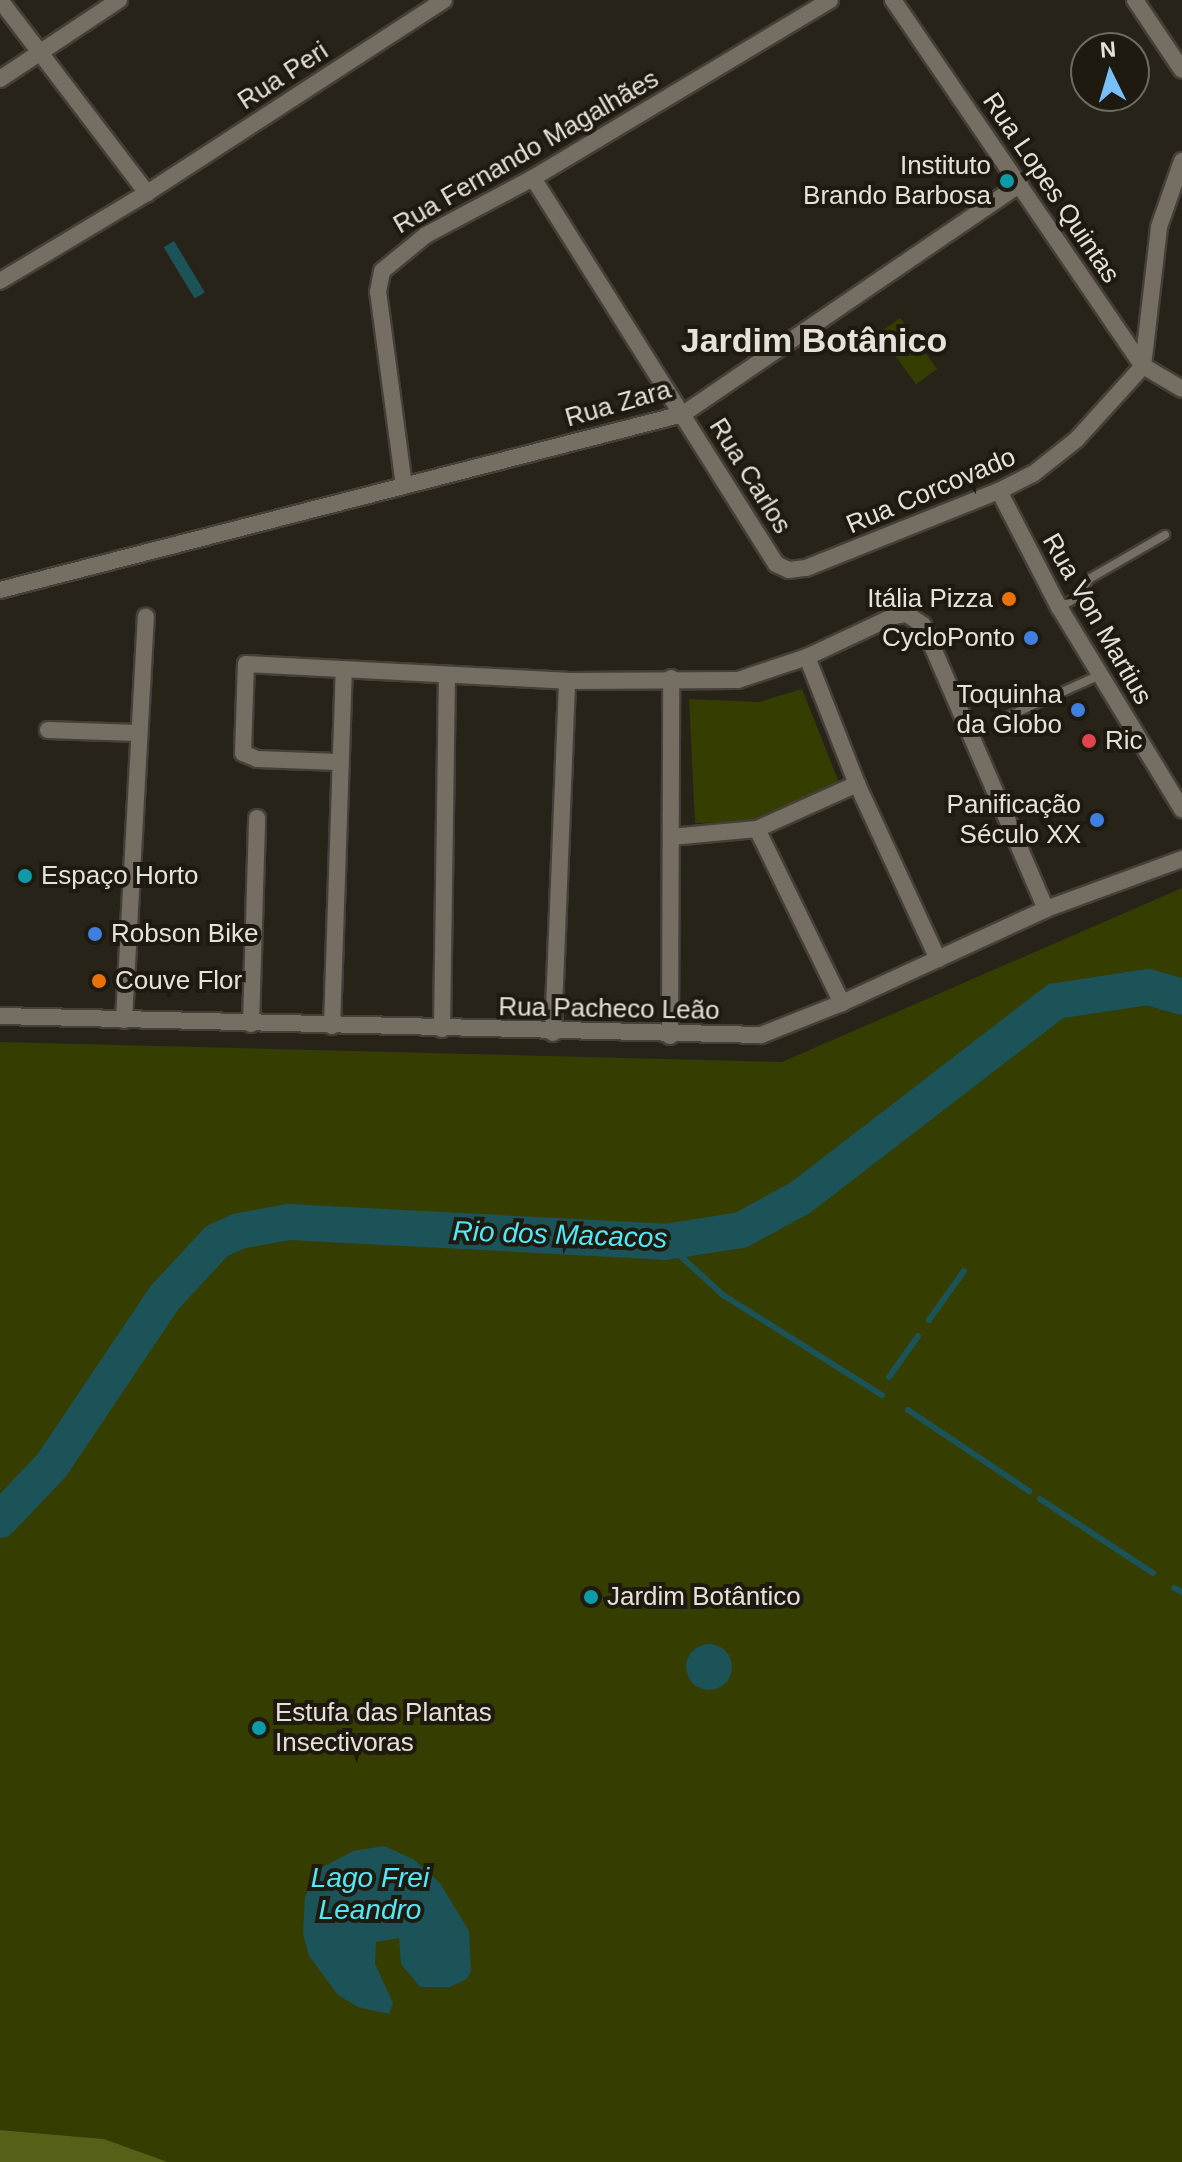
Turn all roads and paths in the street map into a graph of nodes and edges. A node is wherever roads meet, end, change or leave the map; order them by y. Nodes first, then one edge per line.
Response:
1 (0, 0) edge
2 (119, 0) edge
3 (444, 0) edge
4 (830, 0) edge
5 (893, 0) edge
6 (1135, 0) edge
7 (40, 55) junction
8 (1182, 70) edge
9 (0, 79) edge
10 (1182, 161) edge
11 (533, 178) junction
12 (1020, 184) junction
13 (147, 193) junction
14 (0, 281) edge
15 (1143, 366) junction
16 (1182, 389) edge
17 (683, 414) junction
18 (404, 486) junction
19 (999, 491) junction
20 (1165, 535) dead end
21 (776, 564) joint
22 (0, 590) edge
23 (1059, 607) junction
24 (146, 617) dead end
25 (807, 657) junction
26 (344, 669) junction
27 (1100, 675) junction
28 (447, 676) junction
29 (671, 678) junction
30 (567, 681) junction
31 (1002, 719) dead end
32 (48, 730) dead end
33 (137, 733) junction
34 (338, 762) junction
35 (857, 784) junction
36 (1180, 800) edge
37 (257, 818) dead end
38 (757, 829) junction
39 (671, 837) junction
40 (1182, 859) edge
41 (1046, 909) junction
42 (938, 959) junction
43 (842, 1003) junction
44 (0, 1016) edge
45 (124, 1020) junction
46 (251, 1024) junction
47 (332, 1026) junction
48 (442, 1029) junction
49 (553, 1033) junction
50 (670, 1036) junction

1 - 7 street
2 - 7 street
3 - 13 street, Rua Peri
4 - 11 street, Rua Fernando Magalhães
5 - 12 street, Rua Lopes Quintas
6 - 8 street
7 - 9 street
7 - 13 street
10 - 15 street
11 - 17 street, Rua Carlos
11 - 18 street, Rua Fernando Magalhães
12 - 15 street, Rua Lopes Quintas
12 - 17 street, Rua Zara
13 - 14 street, Rua Peri
15 - 16 street, Rua Lopes Quintas
15 - 19 street, Rua Corcovado
17 - 18 street, Rua Zara
17 - 21 street, Rua Carlos
18 - 22 street
19 - 21 street, Rua Corcovado
19 - 23 street, Rua Von Martius
20 - 23 lane
23 - 27 street, Rua Von Martius
24 - 33 street
25 - 29 street
25 - 35 street
25 - 41 street
26 - 28 street
26 - 34 street
26 - 34 street
27 - 31 lane
27 - 36 street, Rua Von Martius
28 - 30 street
28 - 48 street
29 - 30 street
29 - 39 street
30 - 49 street
32 - 33 street
33 - 45 street
34 - 47 street
35 - 38 street
35 - 42 street
37 - 46 street
38 - 39 street
38 - 43 street
39 - 50 street
40 - 41 street, Rua Pacheco Leão
41 - 42 street, Rua Pacheco Leão
42 - 43 street, Rua Pacheco Leão
43 - 50 street, Rua Pacheco Leão
44 - 45 street, Rua Pacheco Leão
45 - 46 street, Rua Pacheco Leão
46 - 47 street, Rua Pacheco Leão
47 - 48 street, Rua Pacheco Leão
48 - 49 street, Rua Pacheco Leão
49 - 50 street, Rua Pacheco Leão

